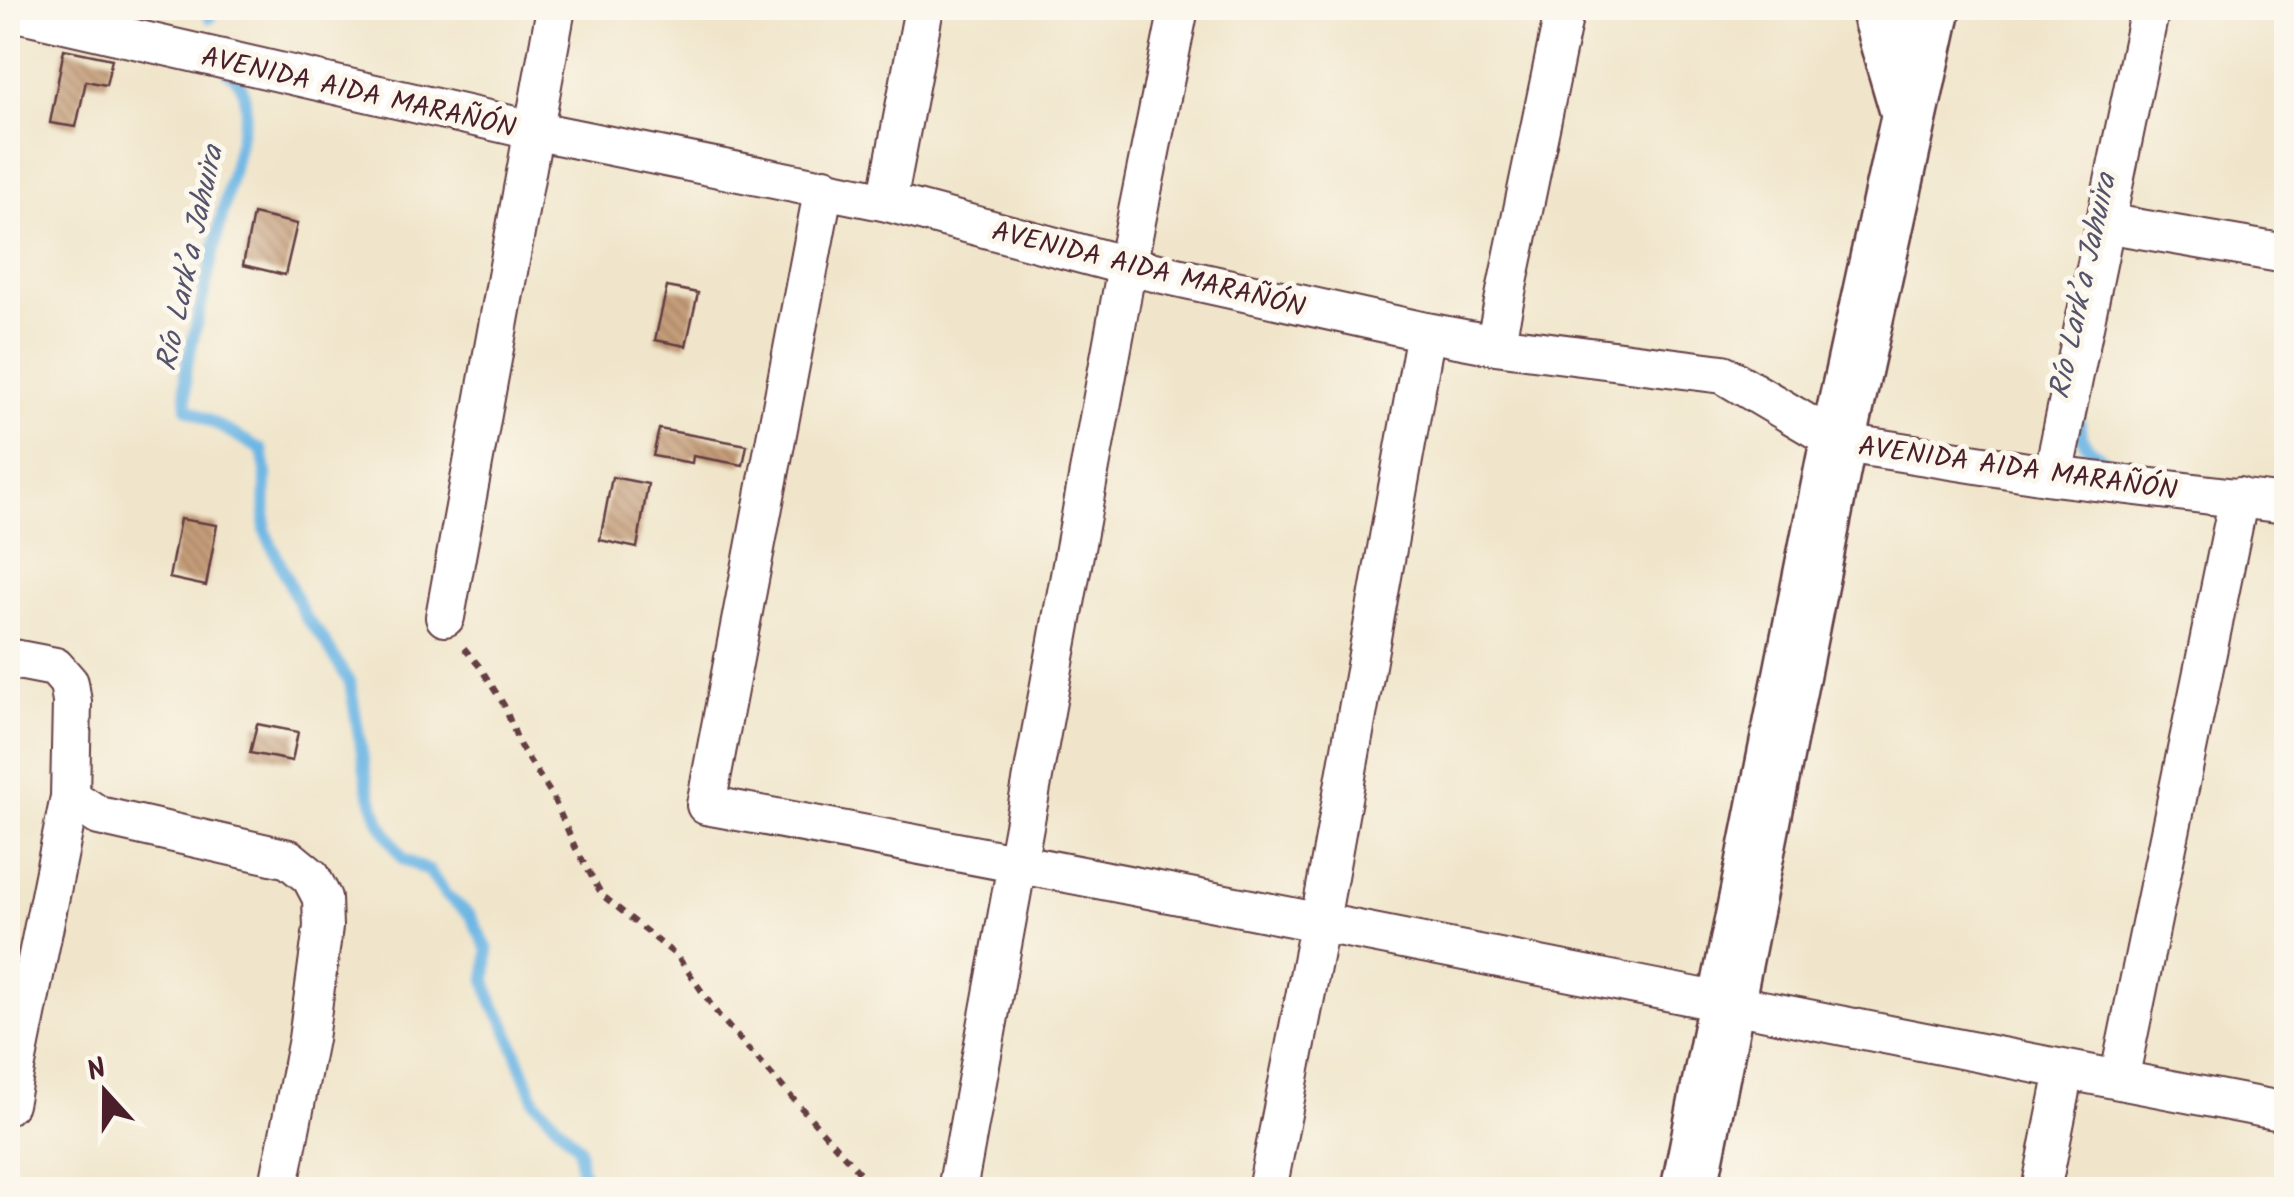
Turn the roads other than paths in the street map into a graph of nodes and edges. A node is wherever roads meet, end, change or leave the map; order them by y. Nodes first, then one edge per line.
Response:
1 (556, 8) edge
2 (924, 8) edge
3 (1179, 8) edge
4 (1565, 8) edge
5 (1878, 8) edge
6 (1934, 8) edge
7 (2150, 8) edge
8 (8, 10) edge
9 (1910, 115) junction
10 (532, 130) junction
11 (824, 188) junction
12 (887, 202) junction
13 (2105, 224) junction
14 (2286, 254) edge
15 (1127, 266) junction
16 (1426, 332) junction
17 (1495, 346) junction
18 (1838, 442) junction
19 (2053, 476) junction
20 (2240, 497) junction
21 (2286, 504) edge
22 (445, 618) road end
23 (8, 658) edge
24 (70, 798) junction
25 (1016, 862) junction
26 (1320, 921) junction
27 (1725, 1005) junction
28 (2065, 1071) junction
29 (2119, 1080) junction
30 (8, 1104) edge
31 (2286, 1112) edge
32 (278, 1190) edge
33 (957, 1190) edge
34 (1267, 1190) edge
35 (1689, 1190) edge
36 (2041, 1190) edge

1 - 10 street
2 - 12 street
3 - 15 street
4 - 17 street
5 - 9 street
6 - 9 street
7 - 13 street
8 - 10 street, AVENIDA AIDA MARAÑÓN
9 - 18 street
10 - 11 street, AVENIDA AIDA MARAÑÓN
10 - 22 street
11 - 12 street, AVENIDA AIDA MARAÑÓN
11 - 25 street
12 - 15 street, AVENIDA AIDA MARAÑÓN
13 - 14 street
13 - 19 street
15 - 16 street, AVENIDA AIDA MARAÑÓN
15 - 25 street
16 - 17 street, AVENIDA AIDA MARAÑÓN
16 - 26 street
17 - 18 street, AVENIDA AIDA MARAÑÓN
18 - 19 street, AVENIDA AIDA MARAÑÓN
18 - 27 street
19 - 20 street, AVENIDA AIDA MARAÑÓN
20 - 21 street, AVENIDA AIDA MARAÑÓN
20 - 29 street
23 - 24 street
24 - 30 street
24 - 32 street
25 - 26 street
25 - 33 street
26 - 27 street
26 - 34 street
27 - 28 street
27 - 35 street
28 - 29 street
28 - 36 street
29 - 31 street

